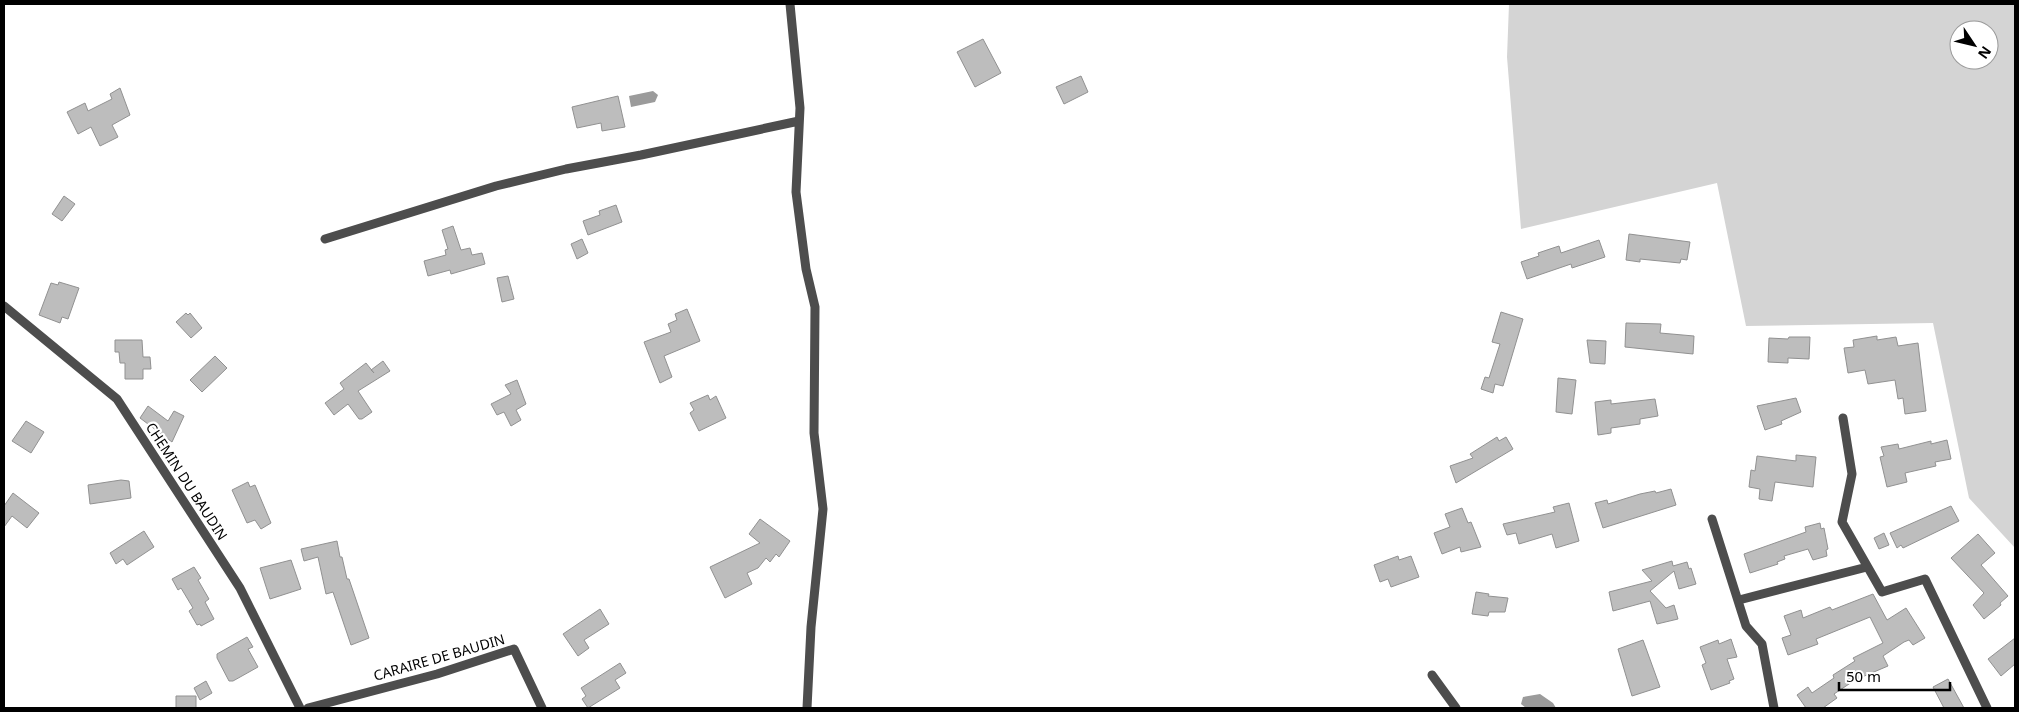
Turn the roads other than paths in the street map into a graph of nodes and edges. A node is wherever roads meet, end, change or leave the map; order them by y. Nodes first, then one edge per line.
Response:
1 (790, 4) edge
2 (799, 120) junction
3 (325, 239) dead end
4 (4, 306) edge
5 (1843, 418) dead end
6 (1712, 519) dead end
7 (1867, 567) junction
8 (1739, 600) junction
9 (1432, 675) dead end
10 (300, 708) edge
11 (308, 708) edge
12 (542, 708) edge
13 (807, 708) edge
14 (1456, 708) edge
15 (1774, 708) edge
16 (1987, 708) edge

1 - 2 street
2 - 3 street
2 - 13 street
4 - 10 street, CHEMIN DU BAUDIN
5 - 7 street
6 - 8 street
7 - 8 street
7 - 16 street
8 - 15 street
9 - 14 street
11 - 12 street, CARAIRE DE BAUDIN

